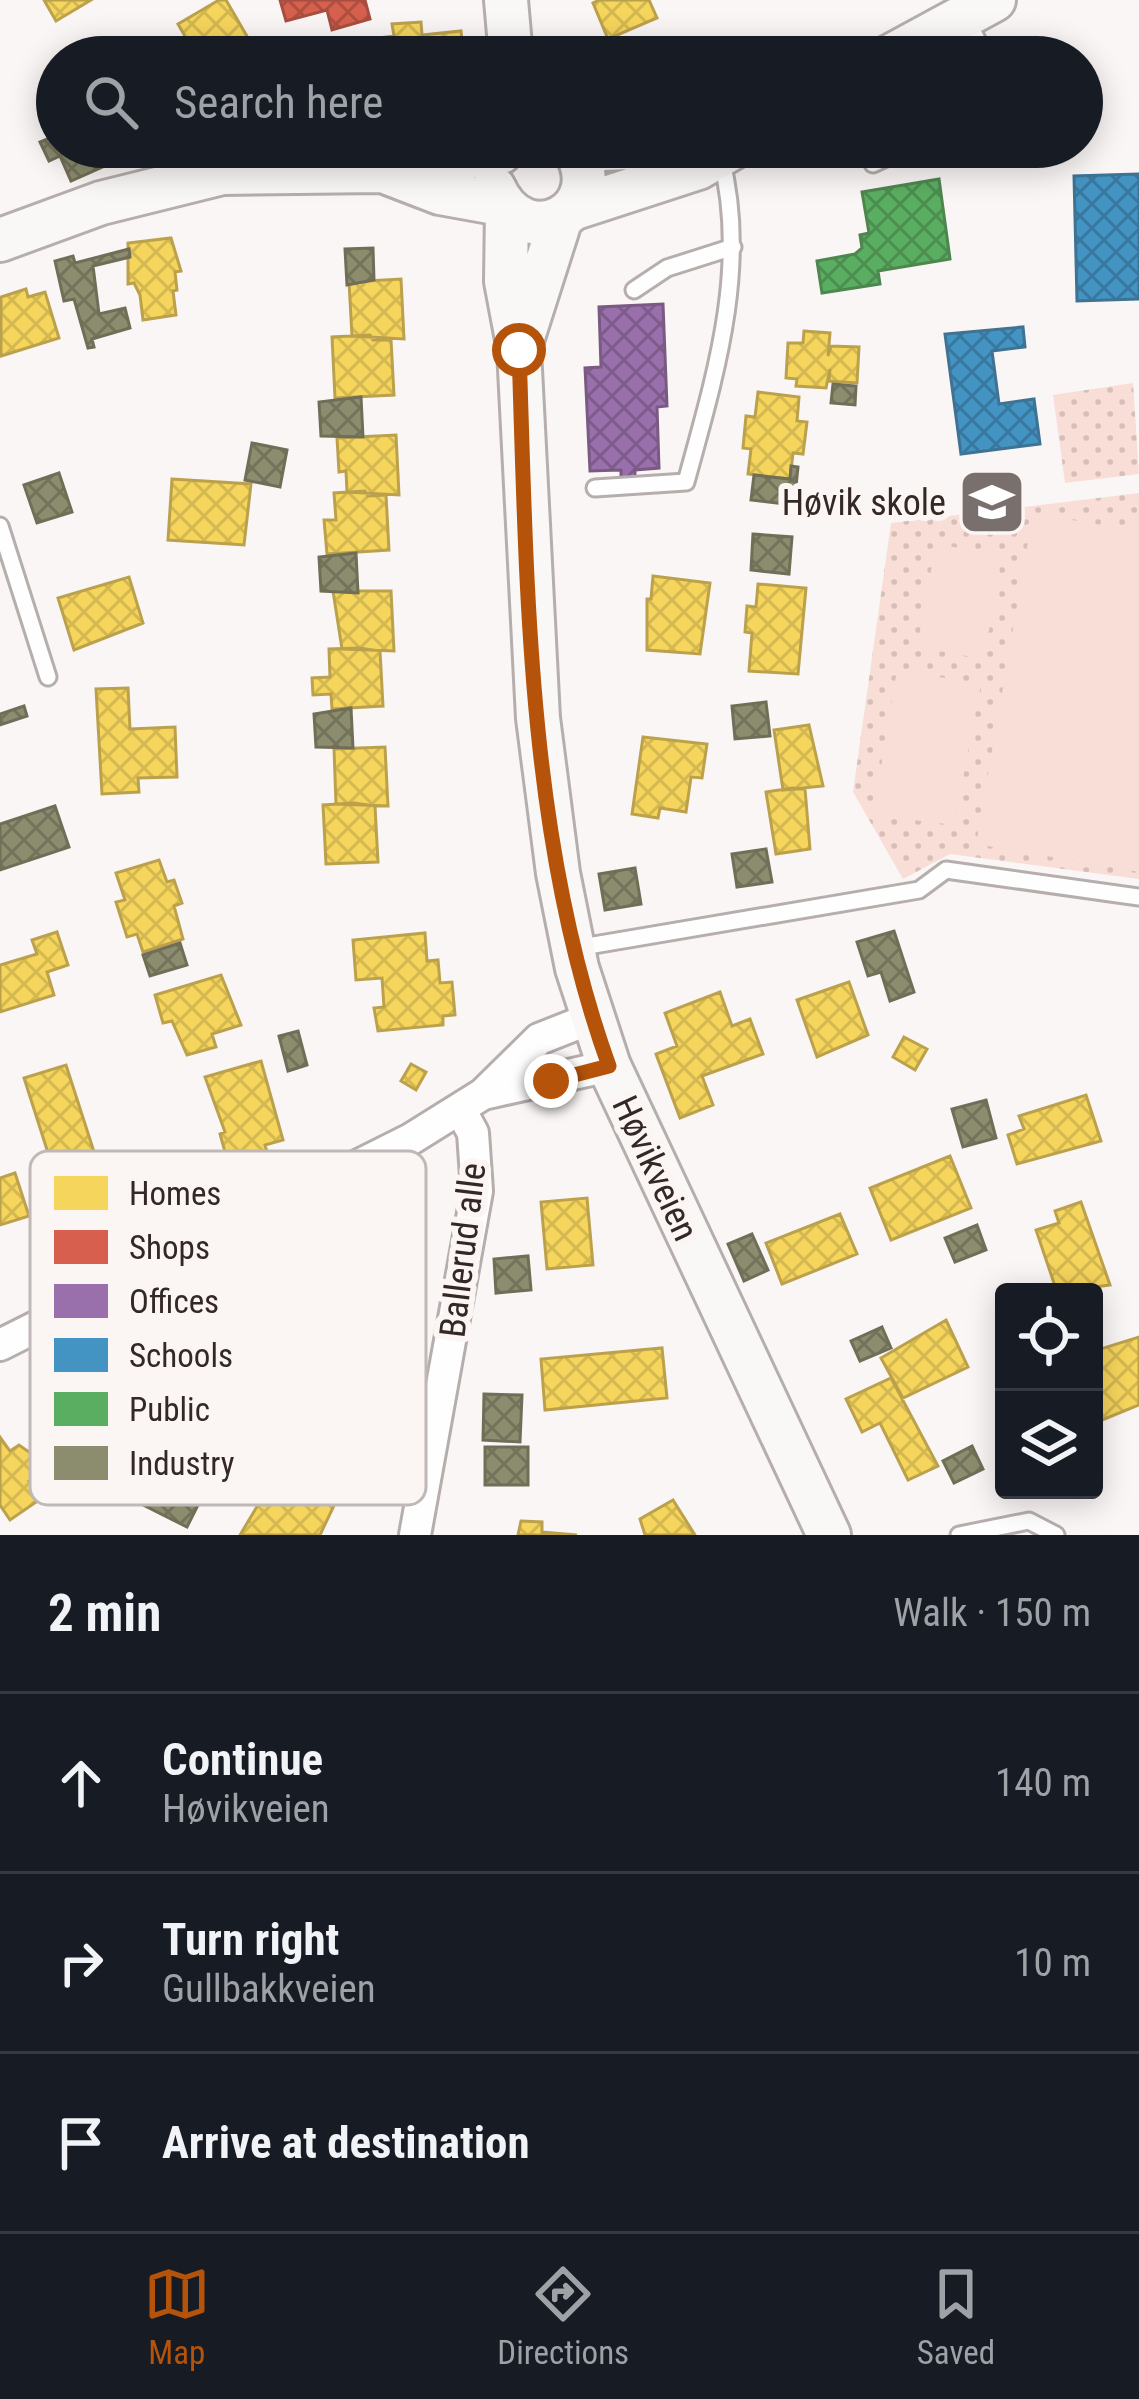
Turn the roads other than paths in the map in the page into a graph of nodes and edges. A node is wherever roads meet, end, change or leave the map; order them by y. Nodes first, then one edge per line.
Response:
1 (507, 7) edge
2 (979, 8) edge
3 (519, 36) edge
4 (928, 36) edge
5 (398, 168) edge
6 (494, 168) edge
7 (581, 168) edge
8 (679, 168) edge
9 (727, 168) edge
10 (381, 171) junction
11 (504, 207) junction
12 (567, 213) junction
13 (0, 240) edge
14 (733, 248) junction
15 (634, 290) dead end
16 (519, 350) junction
17 (595, 488) dead end
18 (0, 526) edge
19 (49, 677) dead end
20 (1139, 897) edge
21 (573, 948) junction
22 (592, 1018) junction
23 (609, 1066) junction
24 (472, 1102) junction
25 (387, 1151) edge
26 (30, 1330) edge
27 (0, 1345) edge
28 (426, 1474) edge
29 (420, 1505) edge
30 (415, 1535) edge
31 (829, 1535) edge
32 (959, 1535) edge
33 (1056, 1535) edge

1 - 3 main road
2 - 4 main road
5 - 10 main road
6 - 11 main road, Høvikveien
7 - 12 main road, Høvikveien
8 - 12 main road
9 - 14 lane
10 - 11 main road
10 - 13 main road
11 - 12 main road
11 - 16 main road, Høvikveien
12 - 16 main road, Høvikveien
14 - 15 lane
14 - 17 lane
16 - 21 main road, Høvikveien
18 - 19 lane
20 - 21 lane
21 - 22 main road, Høvikveien
22 - 23 main road, Høvikveien
22 - 24 street
23 - 24 street
23 - 31 main road, Høvikveien
24 - 25 street
24 - 28 street, Ballerud alle
26 - 27 street
29 - 30 street, Ballerud alle
32 - 33 lane

